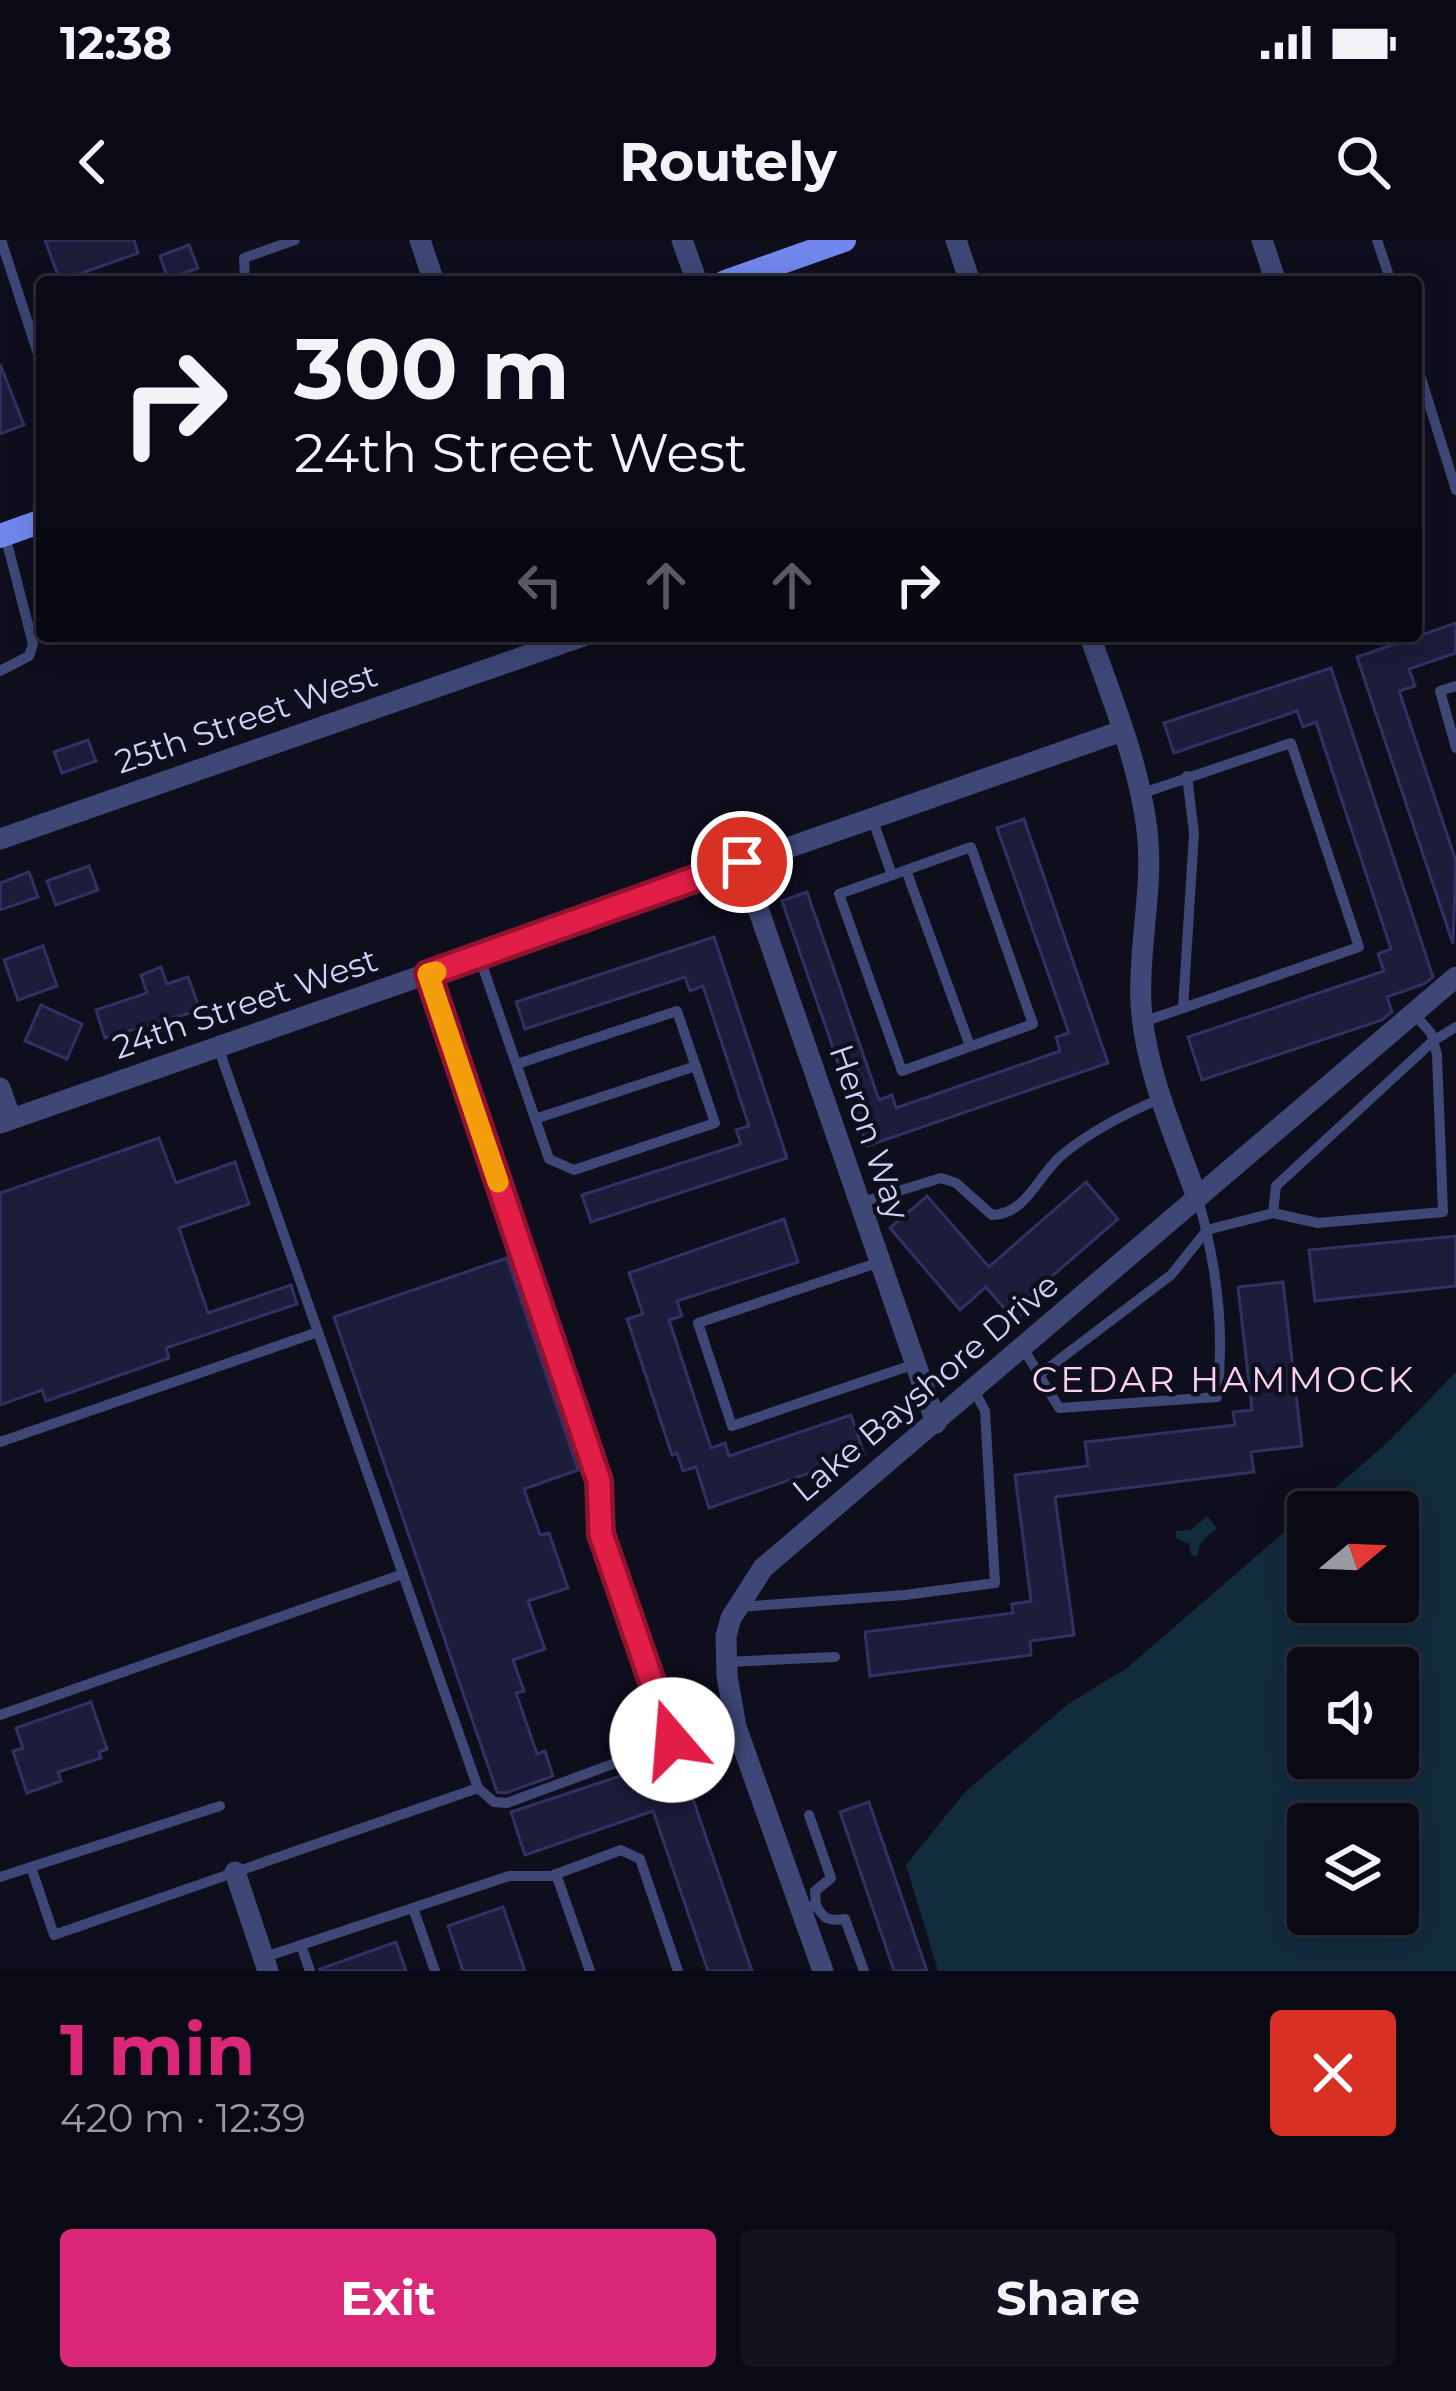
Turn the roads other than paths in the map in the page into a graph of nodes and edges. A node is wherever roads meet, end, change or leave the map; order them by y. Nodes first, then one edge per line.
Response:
1 (1, 240) edge
2 (236, 240) edge
3 (295, 240) edge
4 (420, 240) edge
5 (682, 240) edge
6 (844, 240) edge
7 (956, 240) edge
8 (1262, 240) edge
9 (1377, 240) edge
10 (244, 258) junction
11 (245, 276) edge
12 (432, 276) edge
13 (695, 276) edge
14 (742, 276) edge
15 (968, 276) edge
16 (1274, 276) edge
17 (1389, 276) edge
18 (36, 348) edge
19 (1422, 381) edge
20 (1456, 490) edge
21 (36, 523) edge
22 (3, 535) edge
23 (14, 566) junction
24 (1, 578) edge
25 (566, 642) edge
26 (1092, 642) edge
27 (0, 671) edge
28 (1456, 686) edge
29 (1123, 731) junction
30 (1456, 748) edge
31 (1187, 776) junction
32 (1140, 794) junction
33 (872, 818) junction
34 (0, 839) edge
35 (742, 862) junction
36 (906, 870) junction
37 (892, 875) junction
38 (478, 956) junction
39 (428, 974) junction
40 (1456, 977) edge
41 (1183, 1008) junction
42 (1413, 1013) junction
43 (1143, 1022) junction
44 (1456, 1027) edge
45 (1433, 1041) junction
46 (970, 1046) junction
47 (218, 1047) junction
48 (517, 1064) junction
49 (696, 1066) junction
50 (0, 1088) edge
51 (1162, 1098) junction
52 (535, 1119) junction
53 (5, 1121) edge
54 (1198, 1198) junction
55 (860, 1202) junction
56 (1273, 1213) junction
57 (1207, 1230) junction
58 (880, 1262) junction
59 (318, 1332) junction
60 (1023, 1348) junction
61 (915, 1364) junction
62 (1039, 1375) junction
63 (974, 1390) junction
64 (936, 1423) junction
65 (0, 1442) edge
66 (403, 1574) junction
67 (736, 1607) junction
68 (835, 1657) dead end
69 (726, 1662) junction
70 (0, 1715) edge
71 (478, 1788) junction
72 (220, 1807) dead end
73 (809, 1815) dead end
74 (31, 1867) junction
75 (235, 1872) junction
76 (556, 1874) junction
77 (0, 1877) edge
78 (413, 1908) junction
79 (809, 1908) junction
80 (301, 1946) junction
81 (266, 1964) edge
82 (310, 1971) edge
83 (435, 1971) edge
84 (590, 1971) edge
85 (678, 1971) edge
86 (823, 1971) edge
87 (864, 1971) edge

1 - 18 lane
2 - 10 lane
3 - 10 lane
4 - 12 street
5 - 13 street
6 - 14 street
7 - 15 street
8 - 16 street
9 - 17 lane
10 - 11 lane
19 - 20 lane
21 - 22 street
22 - 23 lane
23 - 24 lane
23 - 27 lane
25 - 34 street, 25th Street West
26 - 29 street
28 - 30 lane
29 - 32 street
29 - 33 street, 24th Street West
31 - 32 lane
31 - 41 lane
31 - 41 lane
32 - 43 street
33 - 35 street, 24th Street West
33 - 37 lane
35 - 38 street, 24th Street West
35 - 55 street, Heron Way
36 - 37 lane
36 - 46 lane
36 - 46 lane
37 - 46 lane
38 - 39 street, 24th Street West
38 - 48 lane
39 - 47 street, 24th Street West
39 - 71 lane
40 - 42 street, Lake Bayshore Drive
41 - 43 lane
42 - 45 lane
42 - 54 street, Lake Bayshore Drive
43 - 51 street
44 - 45 lane
45 - 56 lane
45 - 56 lane
47 - 53 street, 24th Street West
47 - 59 lane
48 - 49 lane
48 - 52 lane
49 - 52 lane
49 - 52 lane
50 - 53 street
51 - 54 street
51 - 55 lane
54 - 57 lane
54 - 60 street, Lake Bayshore Drive
55 - 58 street, Heron Way
56 - 57 lane
57 - 62 lane
57 - 62 lane
58 - 61 street, Heron Way
58 - 61 lane
59 - 65 lane
59 - 66 lane
60 - 62 lane
60 - 63 street, Lake Bayshore Drive
61 - 64 street, Heron Way
63 - 64 street, Lake Bayshore Drive
63 - 67 lane
64 - 67 street, Lake Bayshore Drive
66 - 70 lane
66 - 71 lane
67 - 69 street, Lake Bayshore Drive
68 - 69 lane
69 - 79 street, Lake Bayshore Drive
71 - 75 lane
72 - 74 lane
73 - 79 lane
74 - 75 lane
74 - 77 lane
75 - 81 street
76 - 78 lane
76 - 84 lane
76 - 85 lane
78 - 80 lane
78 - 83 lane
79 - 86 street, Lake Bayshore Drive
79 - 87 lane
80 - 81 lane
80 - 82 lane

